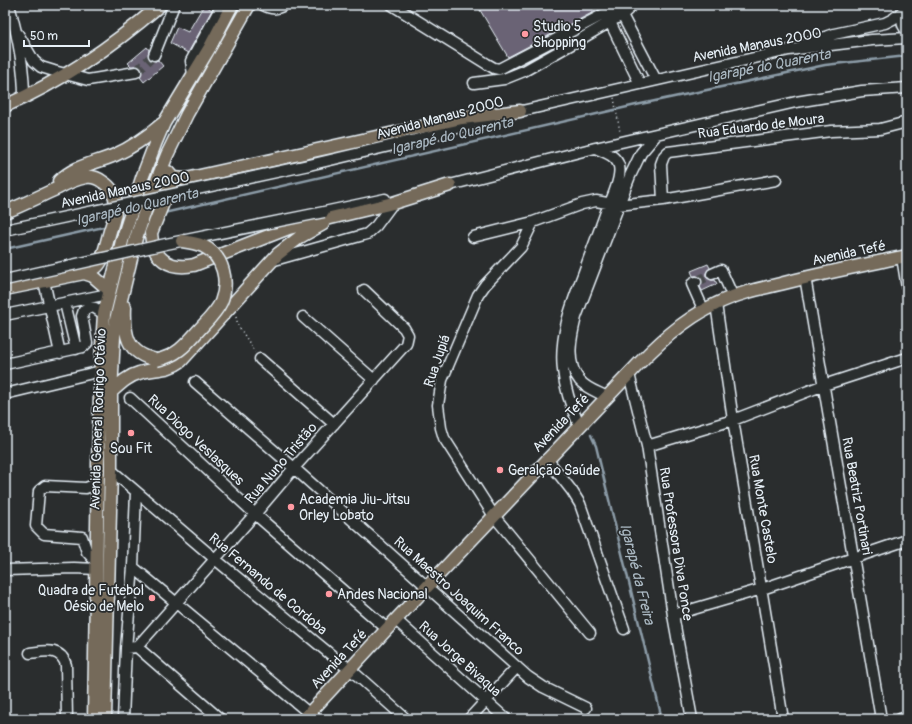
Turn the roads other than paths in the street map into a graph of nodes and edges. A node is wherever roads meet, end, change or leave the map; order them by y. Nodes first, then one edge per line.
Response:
1 (9, 5) edge
2 (160, 5) edge
3 (174, 5) edge
4 (222, 5) edge
5 (232, 5) edge
6 (249, 5) edge
7 (263, 5) edge
8 (284, 5) edge
9 (392, 5) edge
10 (635, 5) edge
11 (621, 10) edge
12 (905, 10) edge
13 (610, 22) junction
14 (907, 32) edge
15 (18, 34) junction
16 (907, 38) edge
17 (789, 50) junction
18 (154, 55) tunnel mouth
19 (136, 72) tunnel mouth
20 (66, 74) junction
21 (193, 74) junction
22 (656, 80) junction
23 (474, 83) dead end
24 (640, 84) junction
25 (907, 88) edge
26 (24, 97) junction
27 (5, 106) edge
28 (520, 111) junction
29 (907, 122) edge
30 (164, 123) junction
31 (657, 134) junction
32 (596, 148) junction
33 (167, 154) junction
34 (173, 178) junction
35 (776, 180) dead end
36 (450, 186) junction
37 (44, 194) junction
38 (663, 200) junction
39 (393, 203) junction
40 (614, 204) junction
41 (5, 212) edge
42 (338, 216) junction
43 (533, 222) junction
44 (5, 230) edge
45 (473, 237) dead end
46 (182, 241) junction
47 (904, 256) edge
48 (271, 261) junction
49 (84, 273) junction
50 (712, 274) dead end
51 (805, 277) junction
52 (126, 278) junction
53 (5, 280) edge
54 (44, 281) junction
55 (696, 282) dead end
56 (907, 288) edge
57 (5, 289) edge
58 (364, 290) dead end
59 (109, 292) junction
60 (733, 297) junction
61 (65, 303) junction
62 (716, 304) junction
63 (49, 306) junction
64 (704, 311) junction
65 (104, 314) junction
66 (5, 315) edge
67 (303, 317) dead end
68 (76, 349) junction
69 (60, 353) junction
70 (907, 358) edge
71 (260, 359) road end
72 (5, 364) edge
73 (101, 371) junction
74 (628, 374) junction
75 (374, 380) junction
76 (195, 382) dead end
77 (824, 385) junction
78 (111, 392) junction
79 (5, 394) edge
80 (607, 397) junction
81 (130, 398) dead end
82 (733, 420) junction
83 (334, 424) junction
84 (579, 425) junction
85 (647, 446) junction
86 (547, 459) junction
87 (294, 468) junction
88 (111, 470) junction
89 (98, 483) junction
90 (136, 492) junction
91 (255, 514) junction
92 (494, 516) junction
93 (907, 540) edge
94 (854, 558) junction
95 (215, 559) junction
96 (97, 566) junction
97 (133, 567) junction
98 (5, 570) edge
99 (428, 587) junction
100 (762, 589) junction
101 (176, 603) junction
102 (673, 615) junction
103 (396, 620) junction
104 (386, 629) junction
105 (624, 629) dead end
106 (590, 633) dead end
107 (137, 647) junction
108 (126, 648) junction
109 (30, 653) dead end
110 (516, 667) junction
111 (350, 669) junction
112 (485, 700) junction
113 (586, 708) dead end
114 (310, 717) edge
115 (907, 717) edge
116 (125, 718) edge
117 (67, 719) edge
118 (94, 719) edge
119 (105, 719) edge
120 (220, 719) edge
121 (406, 719) edge
122 (469, 719) edge
123 (506, 719) edge
124 (692, 719) edge
125 (783, 719) edge
126 (881, 719) edge
127 (900, 719) edge

1 - 15 street
2 - 20 main road
3 - 18 street
4 - 21 street
5 - 21 main road, Avenida General Rodrigo Otávio
6 - 33 main road, Avenida General Rodrigo Otávio
7 - 8 street
9 - 11 street
10 - 11 street
11 - 13 street
11 - 22 street
12 - 14 street
12 - 17 street
13 - 23 street
13 - 24 street
15 - 20 street
15 - 26 street
16 - 17 street, Avenida Manaus 2000
17 - 22 street, Avenida Manaus 2000
19 - 20 street
20 - 26 main road
21 - 30 main road, Avenida General Rodrigo Otávio
22 - 24 street, Avenida Manaus 2000
24 - 28 street, Avenida Manaus 2000
25 - 31 street
26 - 27 main road
28 - 34 main road
28 - 44 street, Avenida Manaus 2000, bridge
29 - 38 street, Rua Eduardo de Moura
30 - 37 main road
30 - 59 main road, Avenida General Rodrigo Otávio
31 - 32 street
31 - 40 street
32 - 36 street
32 - 40 street
33 - 34 main road
33 - 52 main road, Avenida General Rodrigo Otávio
34 - 42 main road
35 - 38 street
36 - 39 main road
36 - 46 street, bridge
37 - 41 main road
37 - 49 main road
38 - 40 street
39 - 42 main road
39 - 48 street
40 - 43 street
40 - 80 street
40 - 84 street
42 - 48 main road
43 - 45 street
43 - 92 street, Rua Jupiá
46 - 52 main road, bridge
46 - 53 street, bridge
47 - 51 main road, Avenida Tefé
47 - 56 street
48 - 78 main road
49 - 54 main road
49 - 59 main road
50 - 60 street
51 - 60 main road, Avenida Tefé
51 - 77 street, Rua Beatriz Portinari
52 - 78 main road, Avenida General Rodrigo Otávio
54 - 57 main road
54 - 63 street
55 - 64 street
58 - 75 street, Rua Nuno Tristão
59 - 61 street
59 - 65 main road, Avenida General Rodrigo Otávio
60 - 62 main road, Avenida Tefé
61 - 63 street
61 - 68 street
62 - 64 main road, Avenida Tefé
62 - 82 street, Rua Monte Castelo
63 - 66 street
63 - 69 street
64 - 74 main road, Avenida Tefé
65 - 68 street
65 - 73 main road, Avenida General Rodrigo Otávio
67 - 75 street
68 - 69 street
69 - 72 street
70 - 77 street
71 - 83 street
73 - 79 street
73 - 89 main road, Avenida General Rodrigo Otávio
74 - 80 main road, Avenida Tefé
74 - 85 street, Rua Professora Diva Ponce
75 - 83 street, Rua Nuno Tristão
76 - 87 street, Rua Maestro Joaquim Franco
77 - 82 street
77 - 94 street, Rua Beatriz Portinari
78 - 88 main road, Avenida General Rodrigo Otávio
80 - 84 main road, Avenida Tefé
81 - 91 street, Rua Diogo Veslasques
82 - 85 street
82 - 100 street, Rua Monte Castelo
83 - 87 street, Rua Nuno Tristão
84 - 86 main road, Avenida Tefé
85 - 102 street, Rua Professora Diva Ponce
86 - 92 main road, Avenida Tefé
86 - 105 street
87 - 91 street, Rua Nuno Tristão
87 - 99 street, Rua Maestro Joaquim Franco
88 - 90 street, Rua Fernando de Cordoba
88 - 119 main road, Avenida General Rodrigo Otávio
89 - 96 main road, Avenida General Rodrigo Otávio
89 - 96 street
90 - 95 street, Rua Fernando de Cordoba
90 - 97 street
91 - 95 street, Rua Nuno Tristão
91 - 104 street, Rua Diogo Veslasques
92 - 99 main road, Avenida Tefé
92 - 106 street, Rua Jupiá
93 - 94 street
94 - 100 street
94 - 126 street, Rua Beatriz Portinari
95 - 101 street, Rua Nuno Tristão
95 - 111 street, Rua Fernando de Cordoba
96 - 98 street
96 - 118 main road, Avenida General Rodrigo Otávio
97 - 101 street
97 - 108 street
99 - 103 main road, Avenida Tefé
99 - 110 street, Rua Maestro Joaquim Franco
100 - 102 street
100 - 125 street, Rua Monte Castelo
101 - 107 street, Rua Nuno Tristão
101 - 114 street
102 - 124 street, Rua Professora Diva Ponce
103 - 104 main road, Avenida Tefé
103 - 112 street, Rua Jorge Bivaqua
104 - 111 main road, Avenida Tefé
107 - 108 street
107 - 120 street
108 - 116 street
109 - 117 street
110 - 112 street
110 - 113 street, Rua Maestro Joaquim Franco
111 - 114 main road, Avenida Tefé
111 - 121 street, Rua Fernando de Cordoba
112 - 122 street
112 - 123 street, Rua Jorge Bivaqua
115 - 127 street

